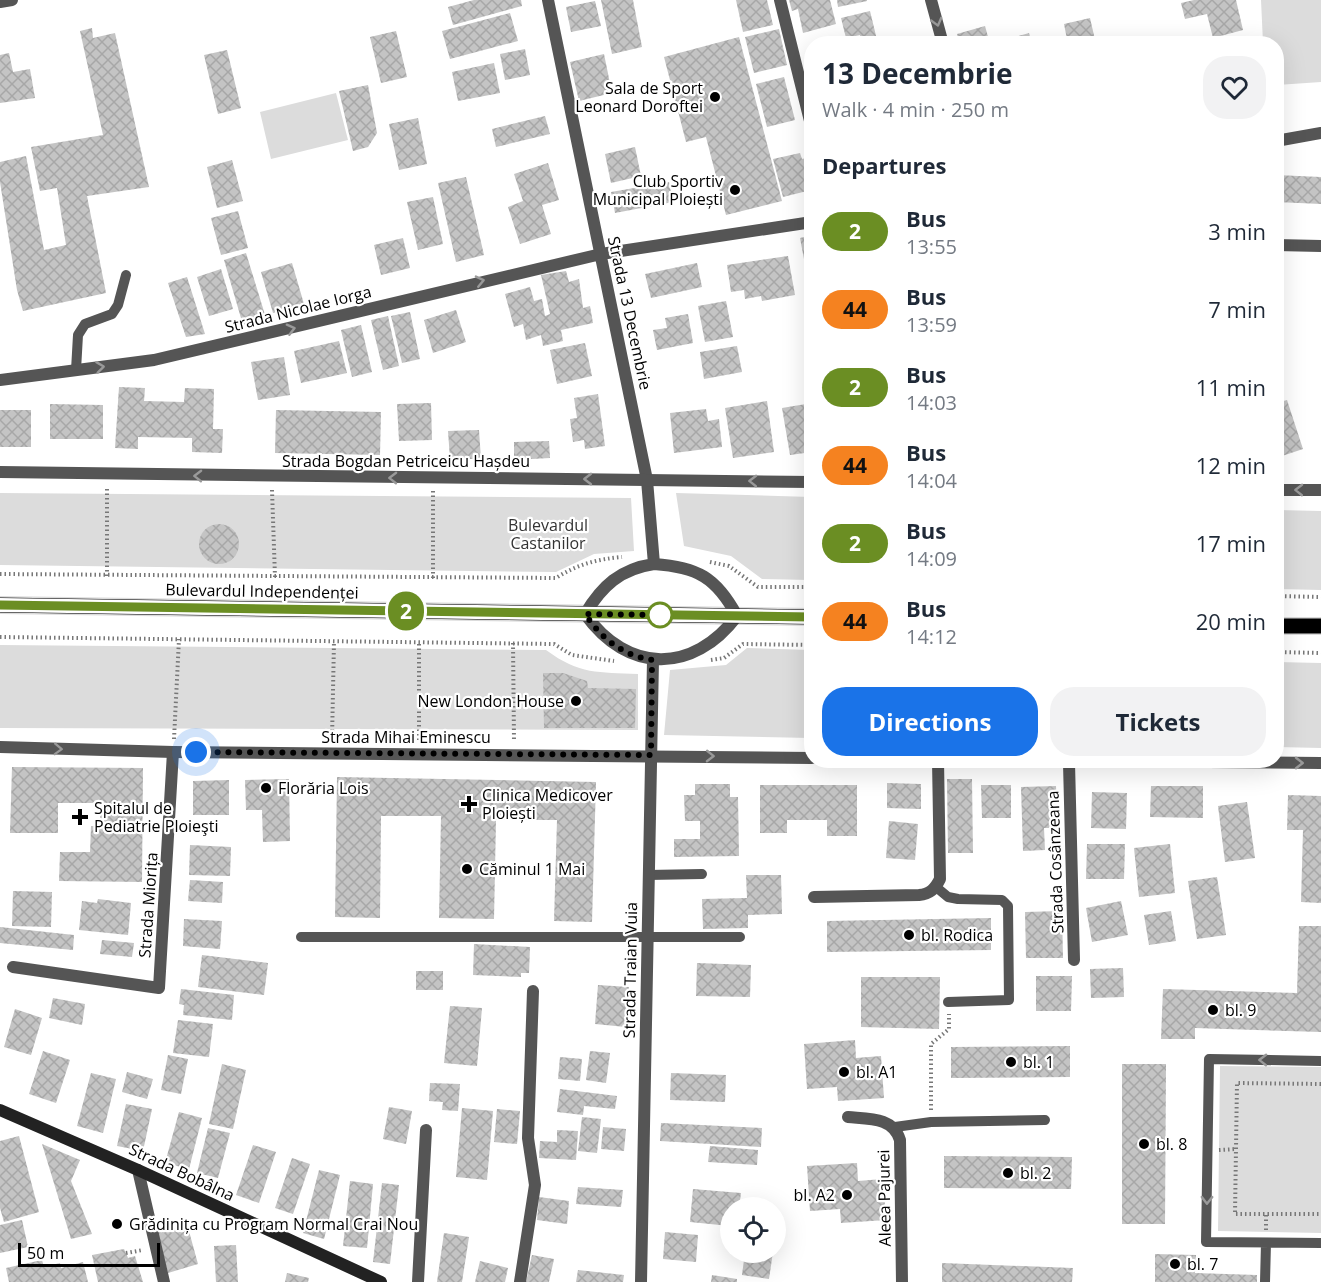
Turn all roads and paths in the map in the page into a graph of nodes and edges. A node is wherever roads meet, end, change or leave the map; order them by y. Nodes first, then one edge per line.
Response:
1 (12, 0) edge
2 (548, 0) edge
3 (780, 0) edge
4 (931, 0) edge
5 (0, 2) edge
6 (941, 36) edge
7 (804, 97) edge
8 (1321, 133) edge
9 (1284, 140) edge
10 (804, 223) edge
11 (1284, 245) edge
12 (1321, 246) edge
13 (601, 254) junction
14 (126, 275) dead end
15 (76, 370) junction
16 (0, 380) edge
17 (0, 472) edge
18 (108, 475) junction
19 (273, 477) junction
20 (433, 478) junction
21 (647, 480) junction
22 (804, 482) edge
23 (1284, 489) edge
24 (1321, 490) edge
25 (653, 560) junction
26 (705, 561) dead end
27 (0, 574) edge
28 (107, 576) junction
29 (274, 577) junction
30 (433, 578) junction
31 (804, 587) edge
32 (1284, 596) edge
33 (1321, 597) edge
34 (0, 605) edge
35 (585, 614) junction
36 (737, 616) junction
37 (804, 617) edge
38 (1284, 626) edge
39 (1321, 626) edge
40 (0, 637) edge
41 (179, 639) junction
42 (334, 641) junction
43 (419, 642) junction
44 (513, 643) junction
45 (804, 645) edge
46 (1284, 652) edge
47 (1321, 653) edge
48 (652, 660) junction
49 (705, 661) dead end
50 (622, 662) dead end
51 (0, 747) edge
52 (174, 752) junction
53 (332, 753) junction
54 (419, 754) junction
55 (514, 754) junction
56 (651, 755) junction
57 (804, 758) edge
58 (1284, 763) edge
59 (1321, 763) edge
60 (938, 768) edge
61 (1069, 768) edge
62 (702, 874) dead end
63 (648, 875) junction
64 (936, 887) junction
65 (814, 897) dead end
66 (647, 936) junction
67 (301, 937) dead end
68 (740, 937) dead end
69 (1074, 960) dead end
70 (13, 967) dead end
71 (533, 991) dead end
72 (948, 1002) joint
73 (1321, 1060) edge
74 (1321, 1084) edge
75 (0, 1110) edge
76 (848, 1117) dead end
77 (1045, 1120) dead end
78 (931, 1122) junction
79 (895, 1127) junction
80 (426, 1130) dead end
81 (138, 1170) junction
82 (1321, 1215) edge
83 (1266, 1242) junction
84 (1321, 1243) edge
85 (164, 1282) edge
86 (381, 1282) edge
87 (418, 1282) edge
88 (520, 1282) edge
89 (641, 1282) edge
90 (902, 1282) edge
91 (1265, 1282) edge

1 - 5 street
2 - 13 street, Strada 13 Decembrie
3 - 7 street
4 -> 6 street
8 - 9 street
10 - 13 street, Strada Nicolae Iorga
11 - 12 street
15 -> 13 street, Strada Nicolae Iorga
13 - 21 street, Strada 13 Decembrie
14 - 15 lane
15 - 16 street, Strada Nicolae Iorga
17 - 18 street, Strada Bogdan Petriceicu Hașdeu
19 -> 18 street, Strada Bogdan Petriceicu Hașdeu
18 - 28 path
20 -> 19 street, Strada Bogdan Petriceicu Hașdeu
19 - 29 path
21 -> 20 street, Strada Bogdan Petriceicu Hașdeu
20 - 30 path
22 -> 21 street, Strada Bogdan Petriceicu Hașdeu
21 - 25 street, Strada 13 Decembrie
24 -> 23 street
25 - 30 path
25 - 35 street
25 - 36 street
26 - 31 path
27 - 28 path
28 - 29 path
29 - 30 path
32 - 33 path
34 - 35 main road, Bulevardul Independenței
35 - 36 main road, Bulevardul Independenței
35 - 48 street
36 - 37 main road, Bulevardul Independenței
36 - 48 street
38 - 39 main road
40 - 41 path
41 - 42 path
41 - 52 path
42 - 43 path
42 - 53 path
43 - 44 path
43 - 54 path
44 - 50 path
44 - 55 path
45 - 49 path
46 - 47 path
48 - 56 street, Strada Traian Vuia
51 -> 52 street, Strada Mihai Eminescu
52 - 53 street, Strada Mihai Eminescu
52 - 70 street, Strada Miorița
53 - 54 street, Strada Mihai Eminescu
54 - 55 street, Strada Mihai Eminescu
55 - 56 street, Strada Mihai Eminescu
56 -> 57 street, Strada Mihai Eminescu
56 - 63 street, Strada Traian Vuia
58 -> 59 street
60 - 64 street
61 - 69 street, Strada Cosânzeana
62 - 63 lane
63 - 66 street, Strada Traian Vuia
64 - 65 street
64 - 72 lane
66 - 67 lane
66 - 68 lane
66 - 89 street, Strada Traian Vuia
71 - 88 street
72 - 78 path
73 -> 83 lane
74 - 82 path
75 - 81 main road, Strada Bobâlna
76 - 79 street, Aleea Pajurei
77 - 78 lane
78 - 79 lane
79 - 90 street, Aleea Pajurei
80 - 87 street
81 - 85 street
81 - 86 main road, Strada Bobâlna
83 - 84 lane
83 - 91 lane

